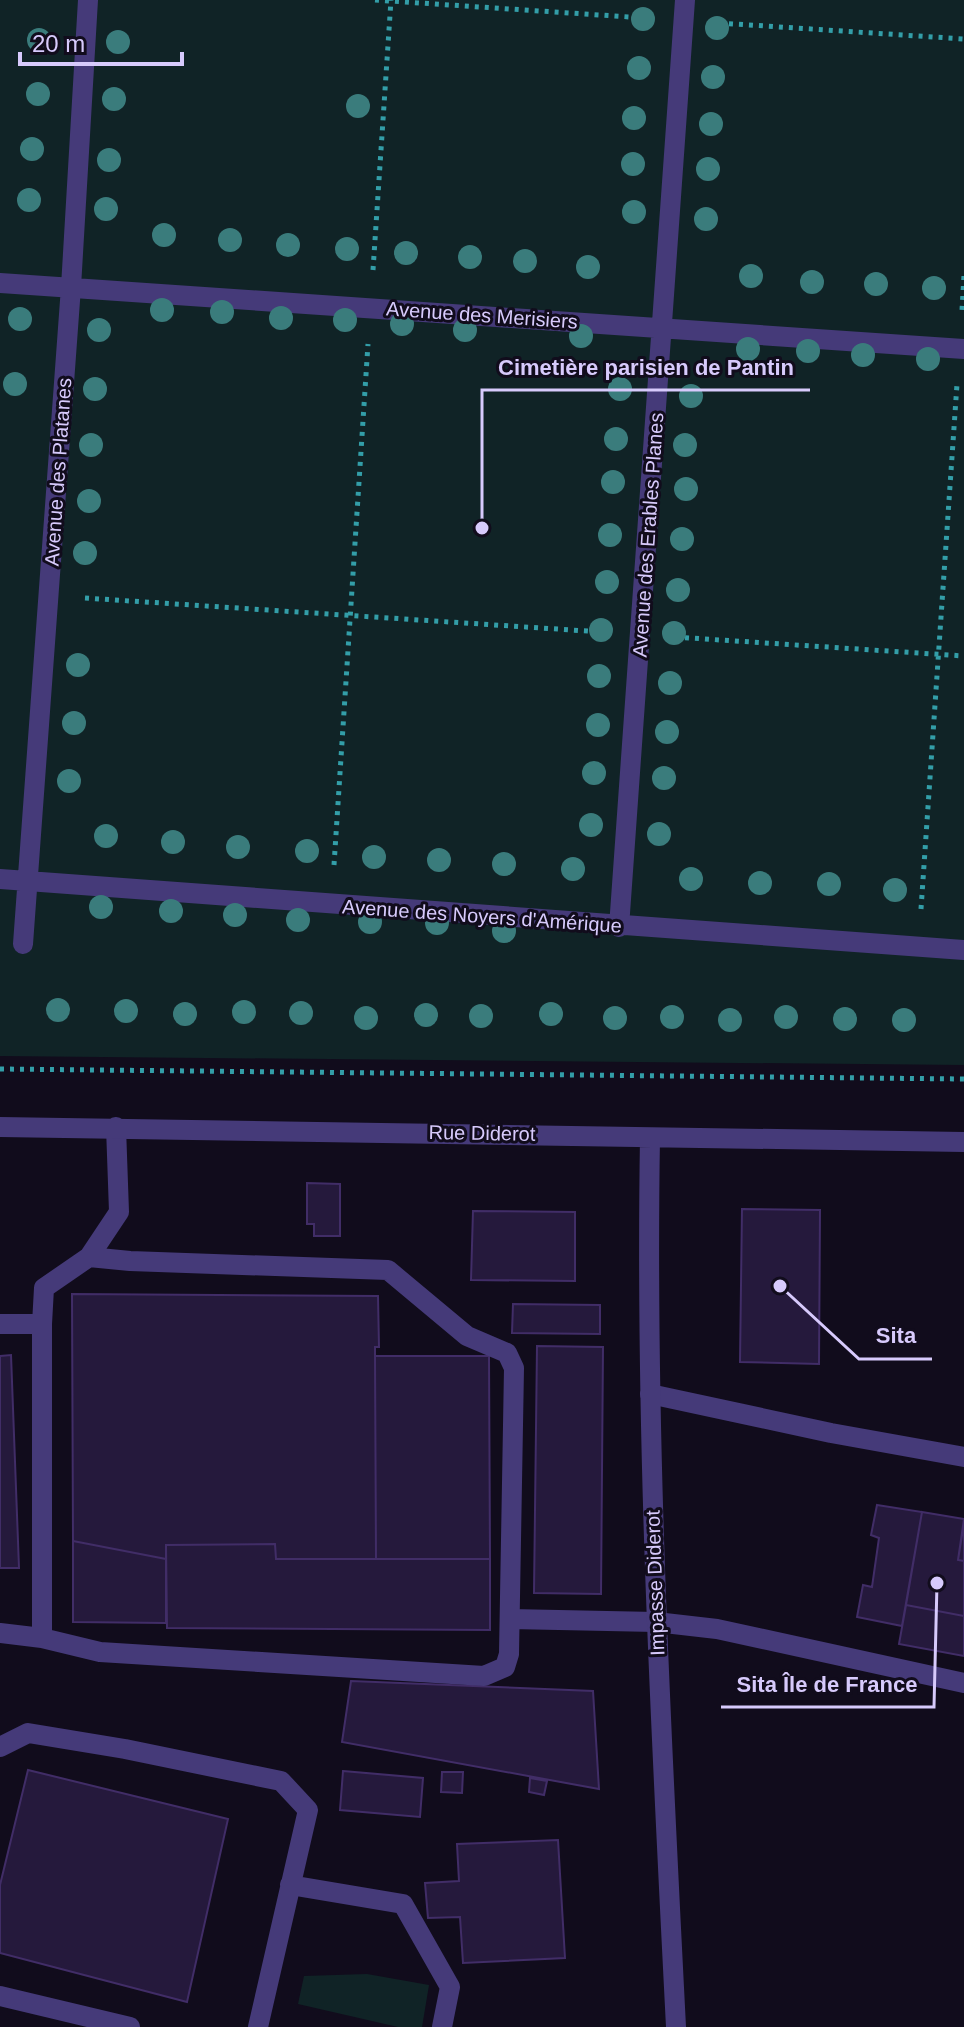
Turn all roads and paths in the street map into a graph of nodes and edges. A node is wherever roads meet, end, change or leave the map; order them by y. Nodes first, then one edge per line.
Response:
1 (88, 0) edge
2 (391, 0) edge
3 (685, 0) edge
4 (964, 275) edge
5 (0, 283) edge
6 (71, 287) junction
7 (371, 307) junction
8 (664, 328) junction
9 (962, 349) edge
10 (49, 595) junction
11 (350, 616) junction
12 (640, 635) junction
13 (938, 654) junction
14 (964, 656) edge
15 (0, 879) edge
16 (29, 881) junction
17 (331, 904) junction
18 (619, 927) junction
19 (23, 944) dead end
20 (919, 947) junction
21 (964, 950) edge
22 (0, 1069) edge
23 (964, 1079) edge
24 (0, 1127) edge
25 (116, 1127) junction
26 (650, 1138) junction
27 (964, 1142) edge
28 (89, 1257) junction
29 (0, 1324) edge
30 (42, 1324) junction
31 (650, 1394) junction
32 (964, 1457) edge
33 (510, 1619) junction
34 (656, 1622) junction
35 (0, 1633) edge
36 (42, 1638) junction
37 (964, 1683) edge
38 (0, 1747) edge
39 (290, 1885) junction
40 (0, 1996) edge
41 (130, 2027) edge
42 (258, 2027) edge
43 (442, 2027) edge
44 (676, 2027) edge

1 - 6 street, Avenue des Platanes
2 - 7 path
3 - 8 street, Avenue des Erables Planes
4 - 9 path
5 - 6 street, Avenue des Merisiers
6 - 7 street, Avenue des Merisiers
6 - 10 street, Avenue des Platanes
7 - 8 street, Avenue des Merisiers
7 - 11 path
8 - 9 street, Avenue des Merisiers
8 - 12 street, Avenue des Erables Planes
9 - 13 path
10 - 11 path
10 - 16 street, Avenue des Platanes
11 - 12 path
11 - 17 path
12 - 13 path
12 - 18 street, Avenue des Erables Planes
13 - 14 path
13 - 20 path
15 - 16 street, Avenue des Noyers d'Amérique
16 - 17 street, Avenue des Noyers d'Amérique
16 - 19 street, Avenue des Platanes
17 - 18 street, Avenue des Noyers d'Amérique
18 - 20 street, Avenue des Noyers d'Amérique
20 - 21 street, Avenue des Noyers d'Amérique
22 - 23 path
24 - 25 street, Rue Diderot
25 - 26 street, Rue Diderot
25 - 28 street
26 - 27 street, Rue Diderot
26 - 31 street, Impasse Diderot
28 - 30 street
28 - 33 street
29 - 30 street
30 - 36 street
31 - 32 street
31 - 34 street, Impasse Diderot
33 - 34 street
33 - 36 street
34 - 37 street
34 - 44 street, Impasse Diderot
35 - 36 street
38 - 39 street
39 - 42 street
39 - 43 street
40 - 41 street

